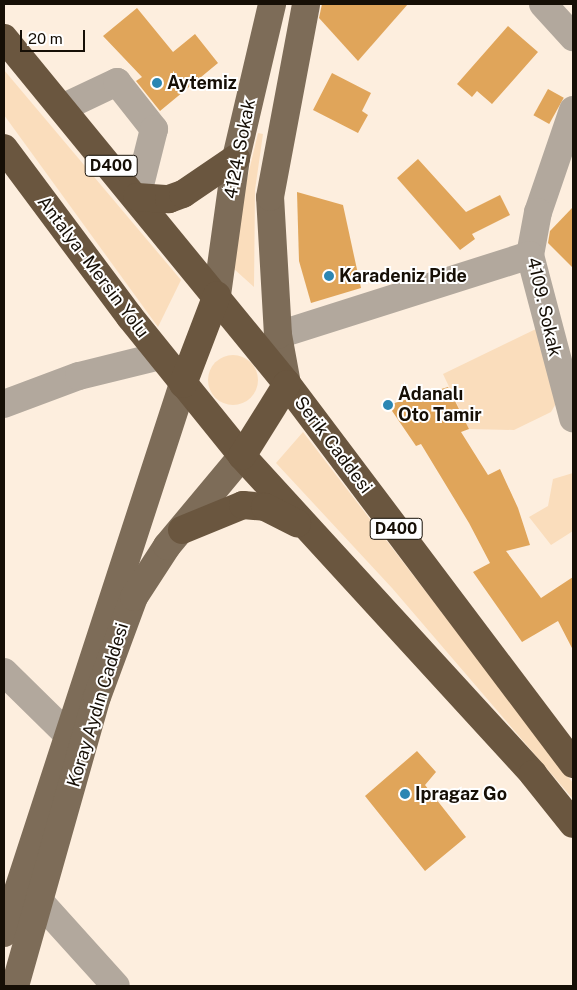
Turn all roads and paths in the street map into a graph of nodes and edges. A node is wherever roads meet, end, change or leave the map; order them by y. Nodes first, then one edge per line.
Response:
1 (272, 4) edge
2 (306, 4) edge
3 (543, 4) edge
4 (573, 37) edge
5 (4, 38) edge
6 (62, 108) junction
7 (573, 110) edge
8 (4, 148) edge
9 (236, 158) junction
10 (137, 197) junction
11 (530, 256) junction
12 (217, 295) junction
13 (278, 335) junction
14 (160, 356) junction
15 (183, 384) junction
16 (287, 384) junction
17 (4, 404) edge
18 (573, 418) edge
19 (242, 456) junction
20 (310, 529) junction
21 (182, 530) junction
22 (4, 672) edge
23 (66, 733) junction
24 (571, 756) edge
25 (573, 824) edge
26 (40, 902) junction
27 (4, 933) edge
28 (15, 986) edge
29 (116, 986) edge

1 - 9 main road, 4124. Sokak
2 - 13 main road
3 - 4 street
5 - 6 highway, D400
6 - 10 highway, D400
6 - 10 street
7 - 11 street, 4109. Sokak
8 - 14 highway, Antalya - Mersin Yolu
9 - 10 highway
9 - 12 main road, 4124. Sokak
10 - 12 highway, D400
11 - 13 street
11 - 18 street, 4109. Sokak
12 - 15 highway
12 - 16 highway, Serik Caddesi / D400
13 - 16 main road
14 - 15 highway, Antalya - Mersin Yolu
14 - 17 street
15 - 19 highway
15 - 23 main road
16 - 19 highway
16 - 24 highway, Serik Caddesi / D400
19 - 20 highway
19 - 21 main road, Koray Aydın Caddesi
20 - 21 highway
20 - 25 highway
21 - 26 main road, Koray Aydın Caddesi
22 - 23 street
23 - 27 main road
26 - 28 main road, Koray Aydın Caddesi
26 - 29 street

